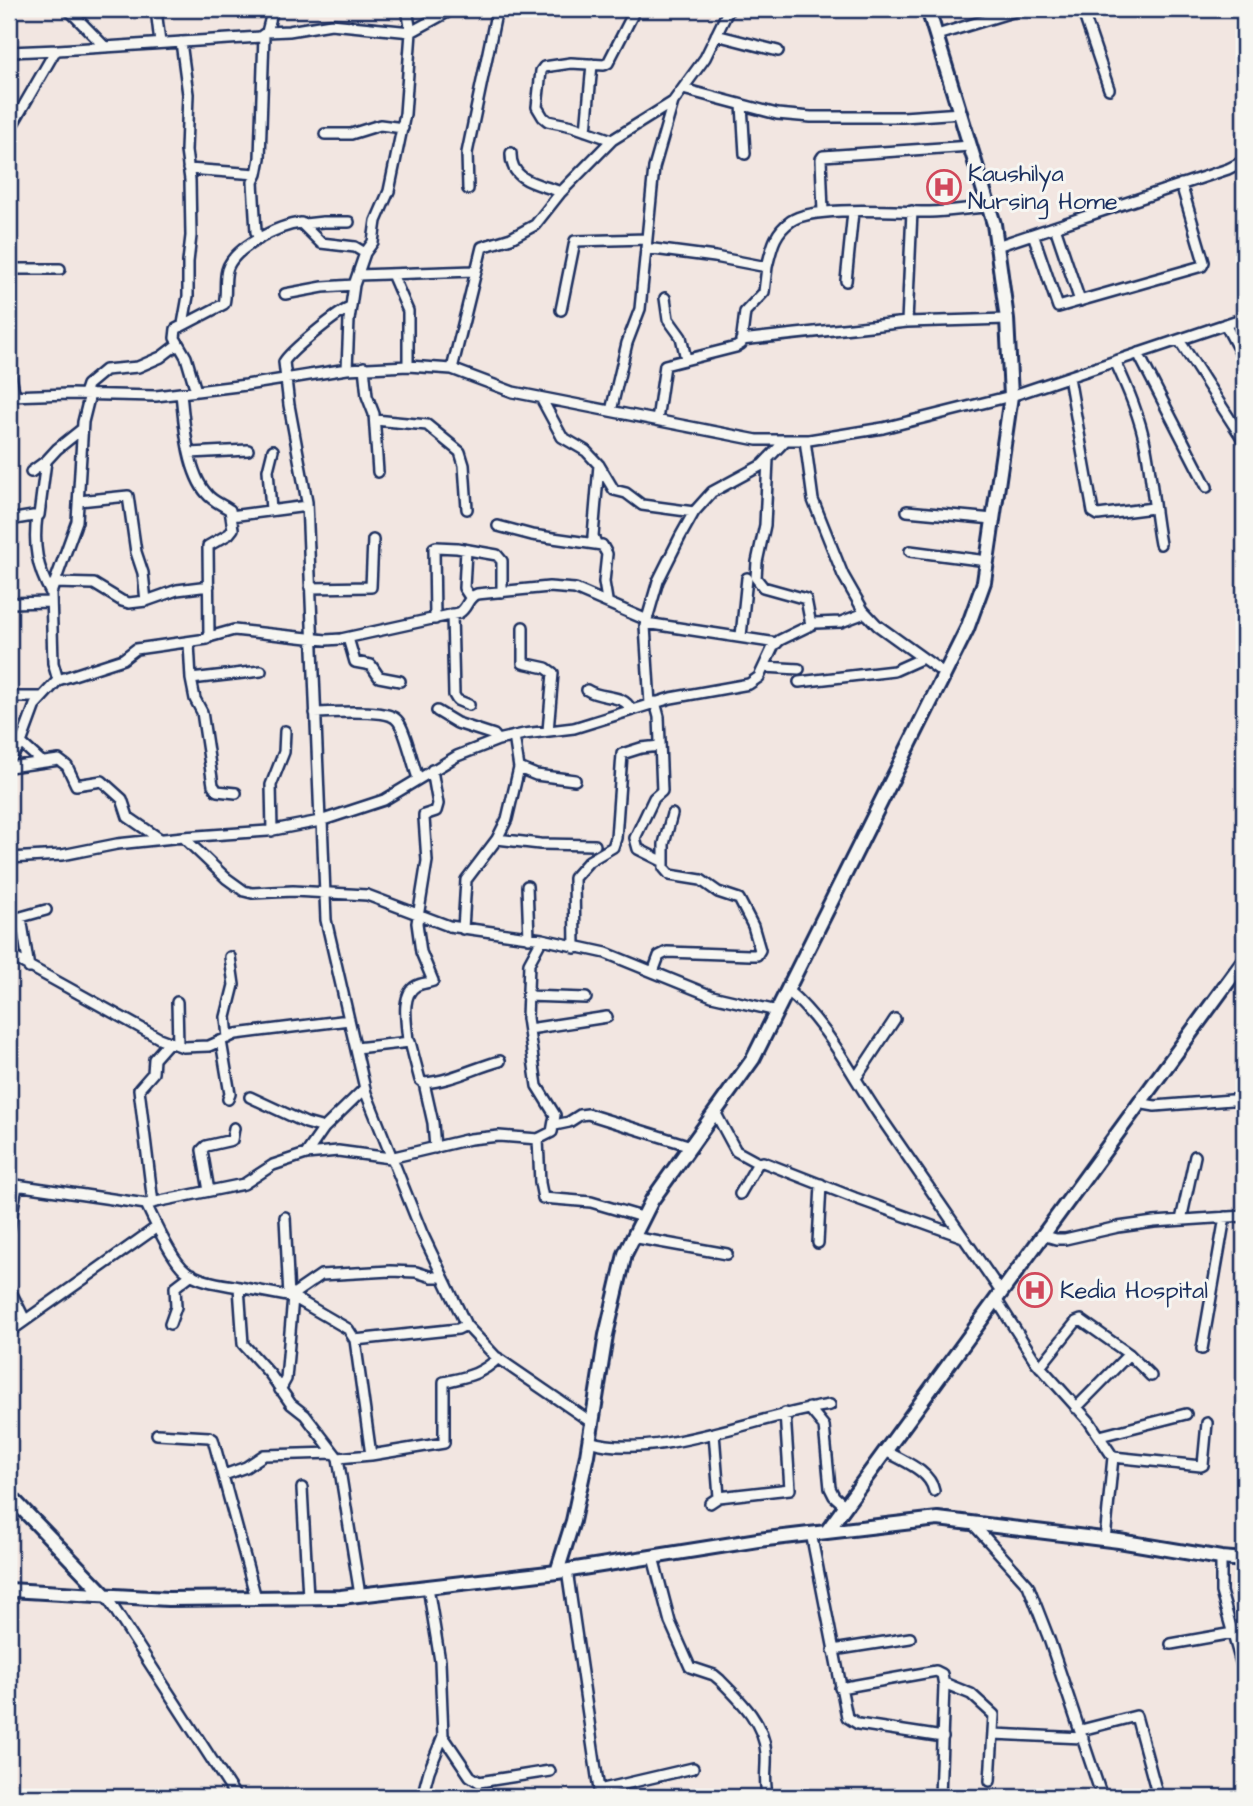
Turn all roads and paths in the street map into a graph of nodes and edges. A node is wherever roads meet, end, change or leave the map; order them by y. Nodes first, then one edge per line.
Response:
1 (68, 9) edge
2 (156, 9) edge
3 (273, 9) edge
4 (407, 9) edge
5 (453, 9) edge
6 (497, 9) edge
7 (729, 9) edge
8 (928, 9) edge
9 (1022, 9) edge
10 (1082, 9) edge
11 (632, 16) dead end
12 (411, 32) junction
13 (266, 33) junction
14 (937, 35) junction
15 (716, 36) junction
16 (181, 42) junction
17 (160, 43) junction
18 (104, 46) junction
19 (58, 50) junction
20 (778, 51) dead end
21 (9, 52) edge
22 (592, 64) junction
23 (682, 89) junction
24 (1110, 89) dead end
25 (673, 102) junction
26 (742, 104) junction
27 (961, 113) junction
28 (402, 128) junction
29 (9, 131) edge
30 (586, 131) junction
31 (325, 134) dead end
32 (612, 141) junction
33 (971, 146) junction
34 (511, 153) dead end
35 (745, 154) dead end
36 (1244, 161) edge
37 (188, 169) junction
38 (257, 173) junction
39 (1181, 184) junction
40 (468, 189) dead end
41 (561, 192) junction
42 (989, 207) junction
43 (912, 211) junction
44 (823, 212) junction
45 (853, 212) junction
46 (349, 222) dead end
47 (305, 225) junction
48 (1055, 227) junction
49 (1033, 234) junction
50 (259, 239) junction
51 (646, 244) junction
52 (997, 246) junction
53 (365, 253) junction
54 (767, 267) junction
55 (9, 269) edge
56 (60, 269) dead end
57 (474, 271) junction
58 (392, 274) junction
59 (358, 275) junction
60 (846, 281) dead end
61 (355, 285) junction
62 (285, 294) dead end
63 (665, 298) dead end
64 (1080, 302) junction
65 (350, 308) junction
66 (562, 310) dead end
67 (1007, 318) junction
68 (1244, 318) edge
69 (907, 322) junction
70 (183, 324) junction
71 (1225, 324) junction
72 (741, 340) junction
73 (1179, 340) junction
74 (178, 344) junction
75 (1138, 354) junction
76 (686, 359) junction
77 (1244, 360) edge
78 (1115, 361) junction
79 (9, 366) edge
80 (408, 366) junction
81 (364, 368) junction
82 (347, 369) junction
83 (452, 369) junction
84 (1069, 377) junction
85 (287, 378) junction
86 (196, 391) junction
87 (181, 393) junction
88 (87, 394) junction
89 (12, 396) edge
90 (1011, 396) junction
91 (541, 398) junction
92 (611, 411) junction
93 (657, 420) junction
94 (374, 421) junction
95 (82, 429) junction
96 (786, 440) junction
97 (805, 440) junction
98 (1244, 441) edge
99 (248, 450) dead end
100 (273, 450) dead end
101 (190, 453) junction
102 (768, 459) junction
103 (46, 461) junction
104 (599, 466) junction
105 (31, 472) dead end
106 (379, 472) dead end
107 (1207, 487) dead end
108 (79, 501) junction
109 (307, 506) junction
110 (1153, 508) junction
111 (467, 509) dead end
112 (271, 510) junction
113 (906, 511) dead end
114 (694, 512) junction
115 (37, 516) junction
116 (231, 516) junction
117 (993, 519) junction
118 (9, 520) edge
119 (498, 526) dead end
120 (373, 540) dead end
121 (596, 543) junction
122 (1160, 544) dead end
123 (466, 550) junction
124 (910, 551) dead end
125 (986, 561) junction
126 (747, 578) dead end
127 (54, 583) junction
128 (209, 586) junction
129 (310, 588) junction
130 (502, 592) junction
131 (470, 597) junction
132 (51, 598) junction
133 (146, 600) junction
134 (607, 600) junction
135 (9, 603) edge
136 (865, 613) junction
137 (452, 614) junction
138 (435, 619) junction
139 (647, 621) junction
140 (811, 625) junction
141 (523, 627) dead end
142 (741, 636) junction
143 (209, 637) junction
144 (312, 638) junction
145 (348, 638) junction
146 (188, 643) junction
147 (777, 643) junction
148 (923, 657) junction
149 (764, 667) junction
150 (799, 668) dead end
151 (261, 671) dead end
152 (945, 674) junction
153 (191, 679) junction
154 (58, 680) junction
155 (401, 681) dead end
156 (799, 682) dead end
157 (587, 690) dead end
158 (9, 697) edge
159 (41, 697) junction
160 (652, 703) junction
161 (469, 705) dead end
162 (437, 710) dead end
163 (631, 710) junction
164 (315, 713) junction
165 (285, 730) dead end
166 (548, 731) junction
167 (514, 736) junction
168 (498, 740) junction
169 (21, 743) junction
170 (660, 746) junction
171 (9, 761) edge
172 (42, 762) junction
173 (9, 768) edge
174 (519, 768) junction
175 (432, 770) junction
176 (418, 778) junction
177 (575, 780) dead end
178 (236, 793) dead end
179 (672, 814) dead end
180 (321, 820) junction
181 (272, 831) junction
182 (183, 837) junction
183 (160, 839) junction
184 (497, 839) junction
185 (594, 845) dead end
186 (9, 858) edge
187 (662, 860) junction
188 (527, 886) dead end
189 (325, 894) junction
190 (46, 910) dead end
191 (417, 914) junction
192 (463, 929) junction
193 (529, 938) junction
194 (542, 939) junction
195 (575, 948) junction
196 (9, 956) edge
197 (230, 957) dead end
198 (29, 968) junction
199 (1241, 969) edge
200 (653, 972) junction
201 (787, 990) junction
202 (527, 996) junction
203 (586, 998) dead end
204 (177, 1002) dead end
205 (777, 1011) junction
206 (607, 1017) dead end
207 (895, 1018) dead end
208 (349, 1020) junction
209 (528, 1030) junction
210 (224, 1039) junction
211 (408, 1041) junction
212 (173, 1044) junction
213 (356, 1048) junction
214 (500, 1061) dead end
215 (856, 1078) junction
216 (424, 1083) junction
217 (365, 1088) junction
218 (250, 1097) dead end
219 (228, 1099) dead end
220 (1244, 1099) edge
221 (1138, 1103) junction
222 (715, 1112) junction
223 (555, 1125) junction
224 (234, 1128) dead end
225 (324, 1128) junction
226 (538, 1139) junction
227 (691, 1146) junction
228 (435, 1148) junction
229 (306, 1154) junction
230 (1195, 1156) dead end
231 (390, 1158) junction
232 (758, 1163) junction
233 (821, 1184) junction
234 (13, 1185) edge
235 (209, 1191) junction
236 (740, 1194) dead end
237 (149, 1204) junction
238 (1244, 1216) edge
239 (285, 1217) dead end
240 (642, 1217) junction
241 (1225, 1217) junction
242 (1181, 1220) junction
243 (157, 1227) junction
244 (9, 1230) edge
245 (1042, 1235) junction
246 (632, 1237) junction
247 (963, 1237) junction
248 (818, 1243) dead end
249 (727, 1254) dead end
250 (192, 1274) junction
251 (443, 1277) junction
252 (239, 1287) junction
253 (9, 1288) edge
254 (998, 1296) junction
255 (291, 1297) junction
256 (25, 1320) junction
257 (170, 1324) dead end
258 (466, 1325) junction
259 (9, 1332) edge
260 (355, 1340) junction
261 (1202, 1349) dead end
262 (1129, 1354) junction
263 (498, 1358) junction
264 (1040, 1367) junction
265 (1151, 1376) dead end
266 (280, 1390) junction
267 (830, 1405) dead end
268 (809, 1408) junction
269 (1076, 1408) junction
270 (785, 1413) junction
271 (1186, 1414) dead end
272 (591, 1422) junction
273 (1207, 1423) dead end
274 (714, 1433) junction
275 (157, 1434) dead end
276 (1100, 1436) junction
277 (589, 1441) junction
278 (886, 1451) junction
279 (336, 1455) junction
280 (371, 1455) junction
281 (1113, 1457) junction
282 (223, 1475) junction
283 (302, 1488) dead end
284 (934, 1491) dead end
285 (9, 1495) edge
286 (719, 1497) junction
287 (710, 1503) dead end
288 (845, 1506) junction
289 (973, 1524) junction
290 (827, 1531) junction
291 (811, 1534) junction
292 (1105, 1540) junction
293 (653, 1556) junction
294 (1221, 1558) junction
295 (1244, 1560) edge
296 (562, 1571) junction
297 (428, 1587) junction
298 (9, 1590) edge
299 (360, 1595) junction
300 (106, 1596) junction
301 (309, 1597) junction
302 (256, 1598) junction
303 (1233, 1633) junction
304 (910, 1639) dead end
305 (1171, 1644) dead end
306 (833, 1650) junction
307 (1244, 1673) edge
308 (944, 1683) junction
309 (840, 1688) junction
310 (994, 1734) junction
311 (1082, 1734) junction
312 (443, 1736) junction
313 (943, 1737) junction
314 (693, 1768) dead end
315 (550, 1771) dead end
316 (990, 1781) dead end
317 (599, 1794) edge
318 (236, 1797) edge
319 (422, 1797) edge
320 (768, 1797) edge
321 (940, 1797) edge
322 (1102, 1797) edge
323 (1158, 1797) edge

1 - 18 street
2 - 17 street
3 - 13 street
4 - 12 street
5 - 12 street
6 - 40 street
7 - 15 street
8 - 14 main road
9 - 14 street
10 - 24 street
11 - 22 street
12 - 13 street
12 - 28 street
13 - 16 street
13 - 38 street
14 - 27 main road
15 - 20 street
15 - 23 street
16 - 17 street
16 - 37 street
17 - 18 street
18 - 19 street
19 - 21 street
19 - 29 street
22 - 30 street
22 - 30 street
23 - 25 street
23 - 26 street
25 - 32 street
25 - 51 street
26 - 27 street
26 - 35 street
27 - 33 main road
28 - 31 street
28 - 53 street
30 - 32 street
32 - 41 street
33 - 42 main road
33 - 44 street
34 - 41 street
36 - 39 street
37 - 38 street
37 - 70 street
38 - 50 street
39 - 48 street
39 - 64 street
41 - 57 street
42 - 43 street
42 - 52 main road
43 - 45 street
43 - 69 street
44 - 45 street
44 - 54 street
45 - 60 street
46 - 47 street
47 - 50 street
47 - 53 street
48 - 49 street
48 - 64 street
49 - 52 street
49 - 64 street
50 - 70 street
51 - 54 street
51 - 66 street
51 - 92 street
52 - 67 main road
53 - 59 street
54 - 72 street
55 - 56 street
57 - 58 street
57 - 83 street
58 - 59 street
58 - 80 street
59 - 61 street
61 - 62 street
61 - 65 street
63 - 76 street
65 - 82 street
65 - 85 street
67 - 69 street
67 - 90 main road
68 - 71 street
69 - 72 street
70 - 74 street
71 - 73 street
71 - 77 street
72 - 76 street
73 - 75 street
73 - 98 street
74 - 86 street
74 - 88 street
75 - 78 street
75 - 107 street
76 - 93 street
78 - 84 street
78 - 110 street
79 - 89 street
80 - 81 street
80 - 83 street
81 - 82 street
81 - 94 street
82 - 85 street
83 - 91 street
84 - 90 street
84 - 110 street
85 - 86 street
85 - 109 street
86 - 87 street
87 - 88 street
87 - 101 street
88 - 89 street
88 - 95 street
90 - 97 street
90 - 117 main road
91 - 92 street
91 - 104 street
92 - 93 street
93 - 96 street
94 - 106 street
94 - 111 street
95 - 103 street
95 - 108 street
96 - 97 street
96 - 102 street
97 - 136 street
99 - 101 street
100 - 112 street
101 - 116 street
102 - 114 street
102 - 140 street
103 - 105 street
103 - 115 street
104 - 114 street
104 - 121 street
108 - 127 street
108 - 133 street
109 - 112 street
109 - 129 street
110 - 122 street
112 - 116 street
113 - 117 street
114 - 139 street
115 - 118 street
115 - 132 street
116 - 128 street
117 - 125 main road
119 - 121 street
120 - 129 street
121 - 134 street
123 - 130 street
123 - 131 street
123 - 138 street
124 - 125 street
125 - 152 main road
126 - 142 street
127 - 132 street
127 - 133 street
128 - 133 street
128 - 143 street
129 - 144 street
130 - 131 street
130 - 134 street
131 - 137 street
132 - 135 street
132 - 154 street
134 - 139 street
136 - 140 street
136 - 148 street
137 - 138 street
137 - 161 street
138 - 145 street
139 - 142 street
139 - 160 street
140 - 147 street
141 - 166 street
142 - 147 street
143 - 144 street
143 - 146 street
144 - 145 street
144 - 164 street
145 - 155 street
146 - 153 street
146 - 154 street
147 - 149 street
148 - 152 street
148 - 156 street
149 - 150 street
149 - 160 street
151 - 153 street
152 - 201 main road
153 - 178 street
154 - 159 street
157 - 163 street
158 - 159 street
159 - 169 street
160 - 163 street
160 - 170 street
162 - 168 street
163 - 166 street
164 - 176 street
164 - 180 street
165 - 181 street
166 - 167 street
167 - 168 street
167 - 174 street
168 - 175 street
169 - 171 street
169 - 172 street
170 - 187 street
170 - 195 street
172 - 173 street
172 - 183 street
174 - 177 street
174 - 184 street
175 - 176 street
175 - 191 street
176 - 180 street
179 - 187 street
180 - 181 street
180 - 189 street
181 - 182 street
182 - 183 street
182 - 189 street
183 - 186 street
184 - 185 street
184 - 192 street
187 - 200 street
188 - 193 street
189 - 191 street
189 - 208 street
190 - 198 street
191 - 192 street
191 - 211 street
192 - 193 street
193 - 194 street
194 - 195 street
194 - 202 street
195 - 200 street
196 - 198 street
197 - 210 street
198 - 212 street
199 - 221 main road
200 - 205 street
201 - 205 main road
201 - 215 street
202 - 203 street
202 - 209 street
204 - 212 street
205 - 222 main road
206 - 209 street
207 - 215 street
208 - 210 street
208 - 213 street
209 - 223 street
210 - 212 street
210 - 219 street
211 - 213 street
211 - 216 street
212 - 237 street
213 - 217 street
214 - 216 street
215 - 247 street
216 - 228 street
217 - 225 street
217 - 231 street
218 - 225 street
220 - 221 street
221 - 245 main road
222 - 227 main road
222 - 232 street
223 - 226 street
223 - 227 street
224 - 235 street
225 - 229 street
226 - 228 street
226 - 240 street
227 - 240 main road
228 - 231 street
229 - 231 street
229 - 235 street
230 - 242 street
231 - 251 street
232 - 233 street
232 - 236 street
233 - 247 street
233 - 248 street
234 - 237 street
234 - 244 street
235 - 237 street
237 - 243 street
238 - 241 street
239 - 255 street
240 - 246 main road
241 - 242 street
241 - 261 street
242 - 245 street
243 - 250 street
243 - 256 street
245 - 254 main road
246 - 249 street
246 - 272 main road
247 - 254 street
250 - 252 street
250 - 257 street
251 - 255 street
251 - 258 street
252 - 255 street
252 - 266 street
253 - 256 street
254 - 264 street
254 - 278 main road
255 - 260 street
255 - 266 street
256 - 259 street
258 - 260 street
258 - 263 street
260 - 280 street
262 - 264 street
262 - 265 street
262 - 269 street
263 - 272 street
263 - 280 street
264 - 269 street
266 - 279 street
267 - 268 street
268 - 270 street
268 - 288 street
269 - 276 street
270 - 274 street
270 - 286 street
271 - 276 street
272 - 277 main road
273 - 281 street
274 - 277 street
274 - 286 street
275 - 282 street
276 - 281 street
277 - 296 main road
278 - 284 street
278 - 288 main road
279 - 280 street
279 - 282 street
279 - 299 street
281 - 292 street
282 - 302 street
283 - 301 street
285 - 300 main road
286 - 287 street
288 - 290 main road
289 - 290 main road
289 - 292 main road
289 - 311 street
290 - 291 main road
291 - 293 main road
291 - 306 street
292 - 294 main road
293 - 296 main road
293 - 320 street
294 - 295 main road
294 - 303 street
296 - 297 main road
296 - 317 street
297 - 299 main road
297 - 312 street
298 - 300 main road
299 - 301 main road
300 - 302 main road
300 - 318 street
301 - 302 main road
303 - 305 street
303 - 307 street
304 - 306 street
306 - 309 street
308 - 309 street
308 - 310 street
308 - 313 street
309 - 313 street
310 - 311 street
310 - 316 street
311 - 322 street
311 - 323 street
312 - 315 street
312 - 319 street
313 - 321 street
314 - 317 street

